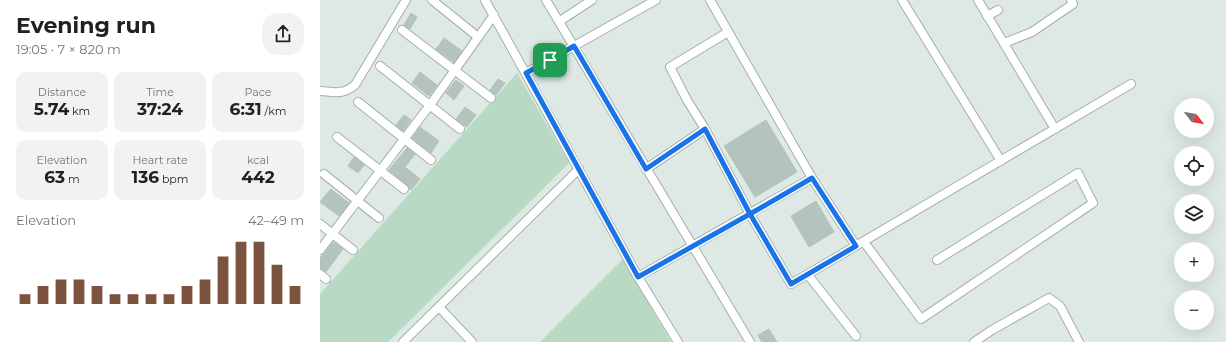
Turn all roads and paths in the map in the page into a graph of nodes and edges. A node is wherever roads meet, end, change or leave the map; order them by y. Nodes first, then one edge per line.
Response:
1 (406, 0) edge
2 (432, 0) edge
3 (485, 0) edge
4 (546, 0) edge
5 (592, 0) edge
6 (656, 0) edge
7 (710, 0) edge
8 (902, 0) edge
9 (978, 0) edge
10 (1071, 0) edge
11 (998, 10) dead end
12 (494, 15) junction
13 (987, 16) junction
14 (560, 21) junction
15 (402, 30) dead end
16 (728, 32) junction
17 (478, 37) junction
18 (1004, 43) junction
19 (574, 46) junction
20 (380, 66) dead end
21 (455, 70) junction
22 (526, 73) junction
23 (1131, 84) dead end
24 (320, 91) edge
25 (491, 98) dead end
26 (358, 102) dead end
27 (430, 105) junction
28 (460, 129) dead end
29 (705, 129) junction
30 (1055, 129) junction
31 (337, 137) dead end
32 (404, 139) junction
33 (431, 160) dead end
34 (1001, 162) junction
35 (579, 169) junction
36 (646, 169) junction
37 (380, 170) junction
38 (324, 174) dead end
39 (812, 178) junction
40 (404, 189) dead end
41 (357, 201) junction
42 (750, 214) junction
43 (379, 218) dead end
44 (320, 224) edge
45 (332, 234) junction
46 (864, 242) junction
47 (856, 246) junction
48 (692, 247) junction
49 (320, 250) edge
50 (353, 250) dead end
51 (936, 260) dead end
52 (808, 275) junction
53 (638, 277) junction
54 (439, 307) junction
55 (856, 336) dead end
56 (405, 341) edge
57 (472, 342) edge
58 (678, 342) edge
59 (750, 342) edge
60 (974, 342) edge
61 (1079, 342) edge

1 - 24 street
2 - 17 street
3 - 12 street
4 - 14 street
5 - 14 street
6 - 19 street
7 - 16 street
8 - 34 street
9 - 13 street
10 - 18 street
11 - 13 street
12 - 17 street
12 - 22 street
13 - 18 street
14 - 19 street
15 - 21 street
16 - 29 street
16 - 39 street
17 - 21 street
18 - 30 street
19 - 22 street
19 - 36 street
20 - 27 street
21 - 25 street
21 - 27 street
22 - 35 street
23 - 30 street
26 - 32 street
27 - 28 street
27 - 32 street
29 - 36 street
29 - 42 street
30 - 34 street
31 - 37 street
32 - 33 street
32 - 37 street
34 - 46 street
35 - 53 street
35 - 54 street
36 - 48 street
37 - 40 street
37 - 41 street
38 - 41 street
39 - 42 street
39 - 47 street
41 - 43 street
41 - 45 street
42 - 48 street
42 - 52 street
44 - 45 street
45 - 49 street
45 - 50 street
46 - 47 street
46 - 51 street
47 - 52 street
48 - 53 street
48 - 59 street
52 - 55 street
53 - 58 street
54 - 56 street
54 - 57 street
60 - 61 street

